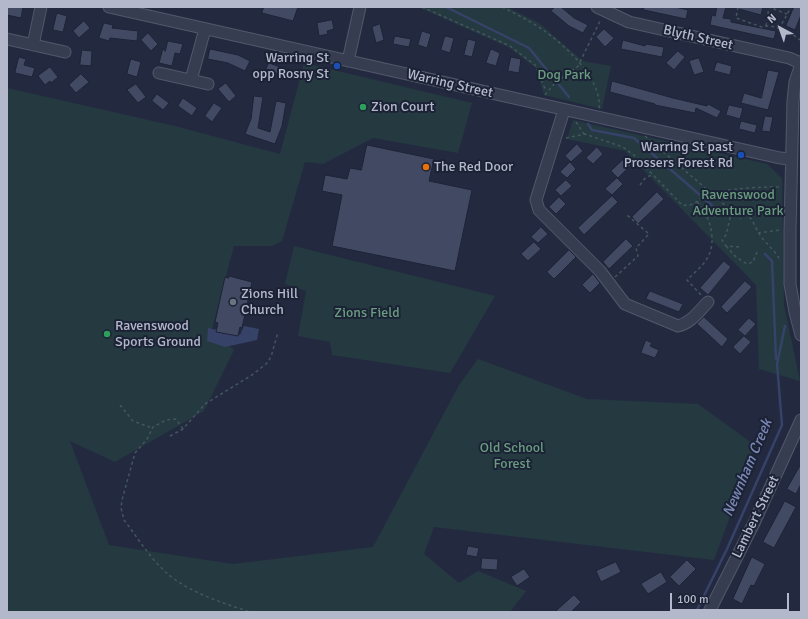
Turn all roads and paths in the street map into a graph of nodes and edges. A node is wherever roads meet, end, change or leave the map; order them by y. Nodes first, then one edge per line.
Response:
1 (41, 7) edge
2 (109, 7) edge
3 (360, 7) edge
4 (422, 7) edge
5 (502, 7) edge
6 (738, 7) edge
7 (791, 7) edge
8 (601, 9) edge
9 (787, 14) junction
10 (766, 26) junction
11 (204, 29) junction
12 (780, 29) junction
13 (7, 39) edge
14 (800, 40) dead end
15 (33, 45) junction
16 (65, 52) dead end
17 (348, 61) junction
18 (581, 63) junction
19 (801, 63) edge
20 (159, 73) dead end
21 (191, 80) junction
22 (208, 84) dead end
23 (546, 92) junction
24 (541, 104) junction
25 (568, 111) junction
26 (598, 118) junction
27 (641, 127) junction
28 (585, 134) junction
29 (556, 136) junction
30 (791, 159) junction
31 (653, 174) junction
32 (640, 184) dead end
33 (784, 187) dead end
34 (712, 193) junction
35 (697, 202) junction
36 (736, 214) junction
37 (627, 215) dead end
38 (741, 219) dead end
39 (783, 230) dead end
40 (758, 233) junction
41 (726, 246) junction
42 (739, 248) dead end
43 (757, 252) dead end
44 (790, 266) junction
45 (610, 282) junction
46 (708, 302) joint
47 (278, 332) dead end
48 (801, 335) edge
49 (120, 405) dead end
50 (801, 420) edge
51 (152, 428) junction
52 (183, 429) junction
53 (170, 436) dead end
54 (798, 436) edge
55 (250, 612) edge
56 (709, 612) edge

1 - 15 street
2 - 11 street, Warring Street
3 - 17 street
4 - 23 path
5 - 18 path
6 - 10 path
7 - 9 path
8 - 18 path
8 - 19 street, Blyth Street
9 - 10 path
9 - 12 path
10 - 12 path
11 - 17 street, Warring Street
11 - 21 street
12 - 14 path
13 - 15 street
15 - 16 street
17 - 24 street, Warring Street
18 - 23 path
18 - 26 path
19 - 30 street
20 - 21 street
21 - 22 street
23 - 24 path
24 - 25 street, Warring Street
25 - 26 street, Warring Street
25 - 28 path
25 - 29 street
26 - 27 street, Warring Street
27 - 30 street, Warring Street
27 - 34 path
28 - 29 path
28 - 31 path
29 - 45 street
30 - 44 street
31 - 32 path
31 - 35 path
33 - 34 path
34 - 35 path
34 - 36 path
35 - 46 path
36 - 38 path
36 - 40 path
36 - 41 path
37 - 45 path
39 - 40 path
40 - 44 path
41 - 42 path
41 - 43 path
44 - 48 street
45 - 46 street
47 - 52 path
49 - 51 path
50 - 54 street, Lambert Street
51 - 52 path
51 - 55 path
52 - 53 path
54 - 56 street, Lambert Street

